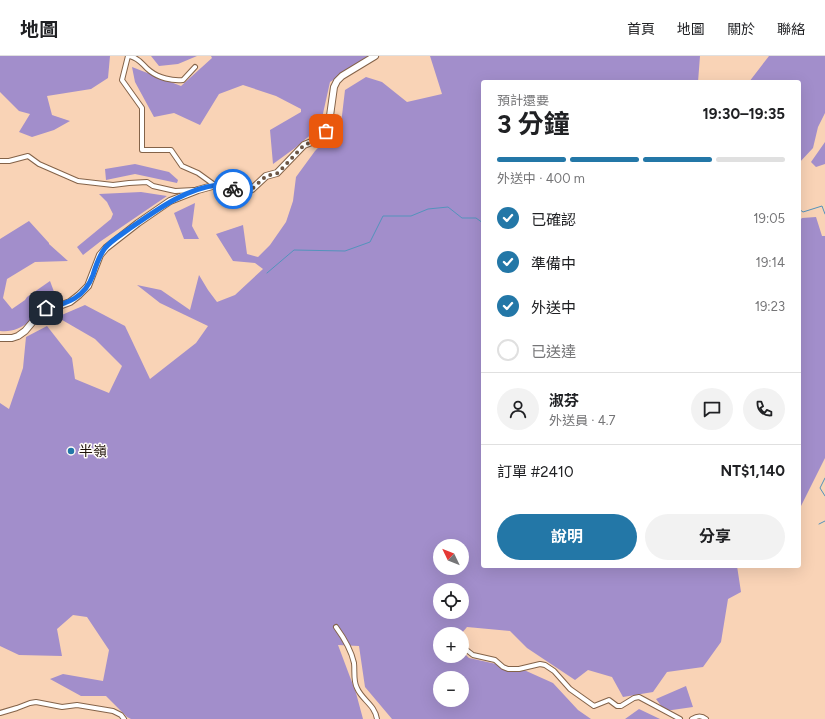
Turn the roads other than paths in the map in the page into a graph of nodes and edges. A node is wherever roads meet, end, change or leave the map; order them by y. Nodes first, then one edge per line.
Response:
1 (129, 56) edge
2 (375, 56) edge
3 (195, 67) dead end
4 (0, 161) edge
5 (216, 186) junction
6 (198, 190) junction
7 (0, 338) edge
8 (336, 626) dead end
9 (469, 652) edge
10 (0, 713) edge
11 (124, 719) edge
12 (377, 719) edge
13 (680, 719) edge
14 (692, 719) edge
15 (706, 719) edge

1 - 3 street
1 - 5 street
2 - 5 street
4 - 6 street
5 - 6 street
6 - 7 street
8 - 12 street
9 - 13 street
10 - 11 street
14 - 15 street

